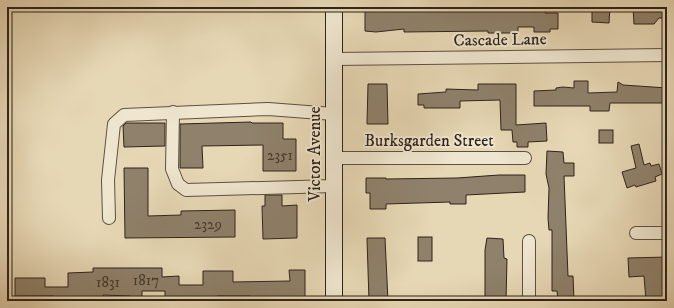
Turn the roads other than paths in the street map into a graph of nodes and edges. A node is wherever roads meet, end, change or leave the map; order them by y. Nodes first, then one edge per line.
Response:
1 (334, 7) edge
2 (667, 55) edge
3 (334, 60) junction
4 (173, 112) junction
5 (334, 114) junction
6 (333, 158) junction
7 (525, 158) dead end
8 (334, 186) junction
9 (109, 218) dead end
10 (636, 233) dead end
11 (667, 233) edge
12 (529, 241) dead end
13 (334, 301) edge
14 (529, 301) edge

1 - 3 main road, Victor Avenue
2 - 3 street, Cascade Lane
3 - 5 main road, Victor Avenue
4 - 5 street
4 - 8 street
4 - 9 street
5 - 6 main road, Victor Avenue
6 - 7 street, Burksgarden Street
6 - 8 main road, Victor Avenue
8 - 13 main road, Victor Avenue
10 - 11 street
12 - 14 street

